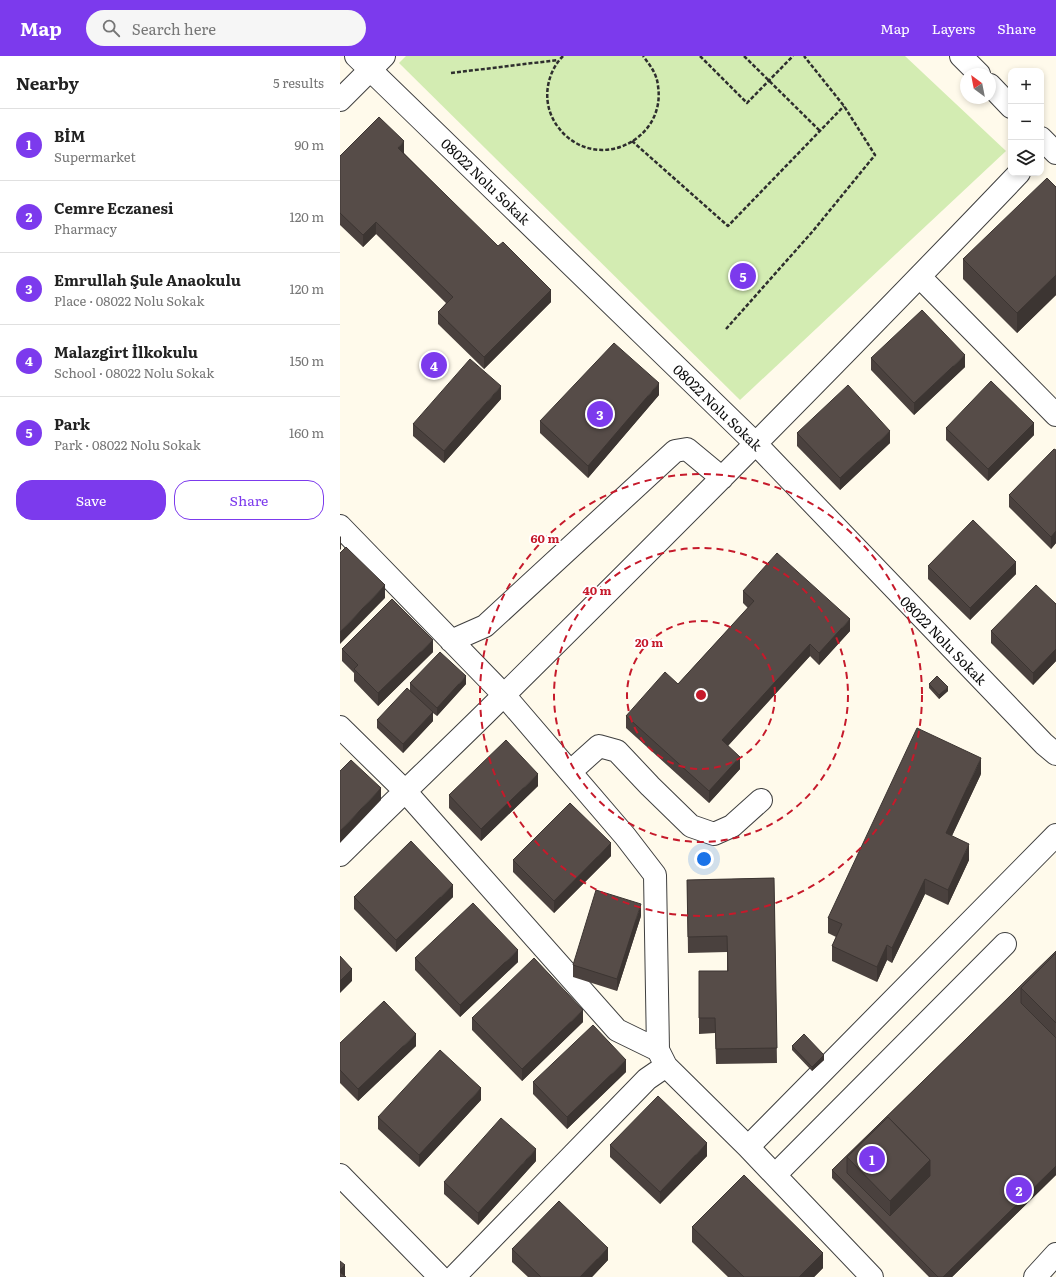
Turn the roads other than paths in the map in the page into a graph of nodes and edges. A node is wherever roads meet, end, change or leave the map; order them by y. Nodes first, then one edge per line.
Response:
1 (962, 56) edge
2 (370, 61) edge
3 (973, 68) edge
4 (996, 91) edge
5 (340, 100) edge
6 (1008, 104) edge
7 (1016, 176) edge
8 (920, 277) junction
9 (1056, 414) edge
10 (756, 444) junction
11 (722, 478) junction
12 (340, 526) edge
13 (451, 641) junction
14 (504, 696) junction
15 (340, 727) edge
16 (1052, 743) edge
17 (570, 772) junction
18 (405, 791) junction
19 (761, 800) dead end
20 (1056, 835) edge
21 (340, 855) edge
22 (1005, 944) dead end
23 (662, 1058) junction
24 (748, 1147) junction
25 (340, 1175) edge
26 (775, 1175) junction
27 (1056, 1254) edge
28 (440, 1277) edge
29 (454, 1277) edge
30 (872, 1277) edge
31 (1035, 1277) edge

1 - 3 street
2 - 5 street
2 - 10 street, 08022 Nolu Sokak
4 - 6 street
7 - 8 street
8 - 9 street
8 - 10 street
10 - 11 street
10 - 16 street, 08022 Nolu Sokak
11 - 13 street
11 - 14 street
12 - 13 street
13 - 14 street
14 - 17 street
14 - 18 street
15 - 18 street
17 - 19 street
17 - 23 street
18 - 21 street
18 - 23 street
20 - 24 street
22 - 26 street
23 - 24 street
23 - 29 street
24 - 26 street
25 - 28 street
26 - 30 street
27 - 31 street

